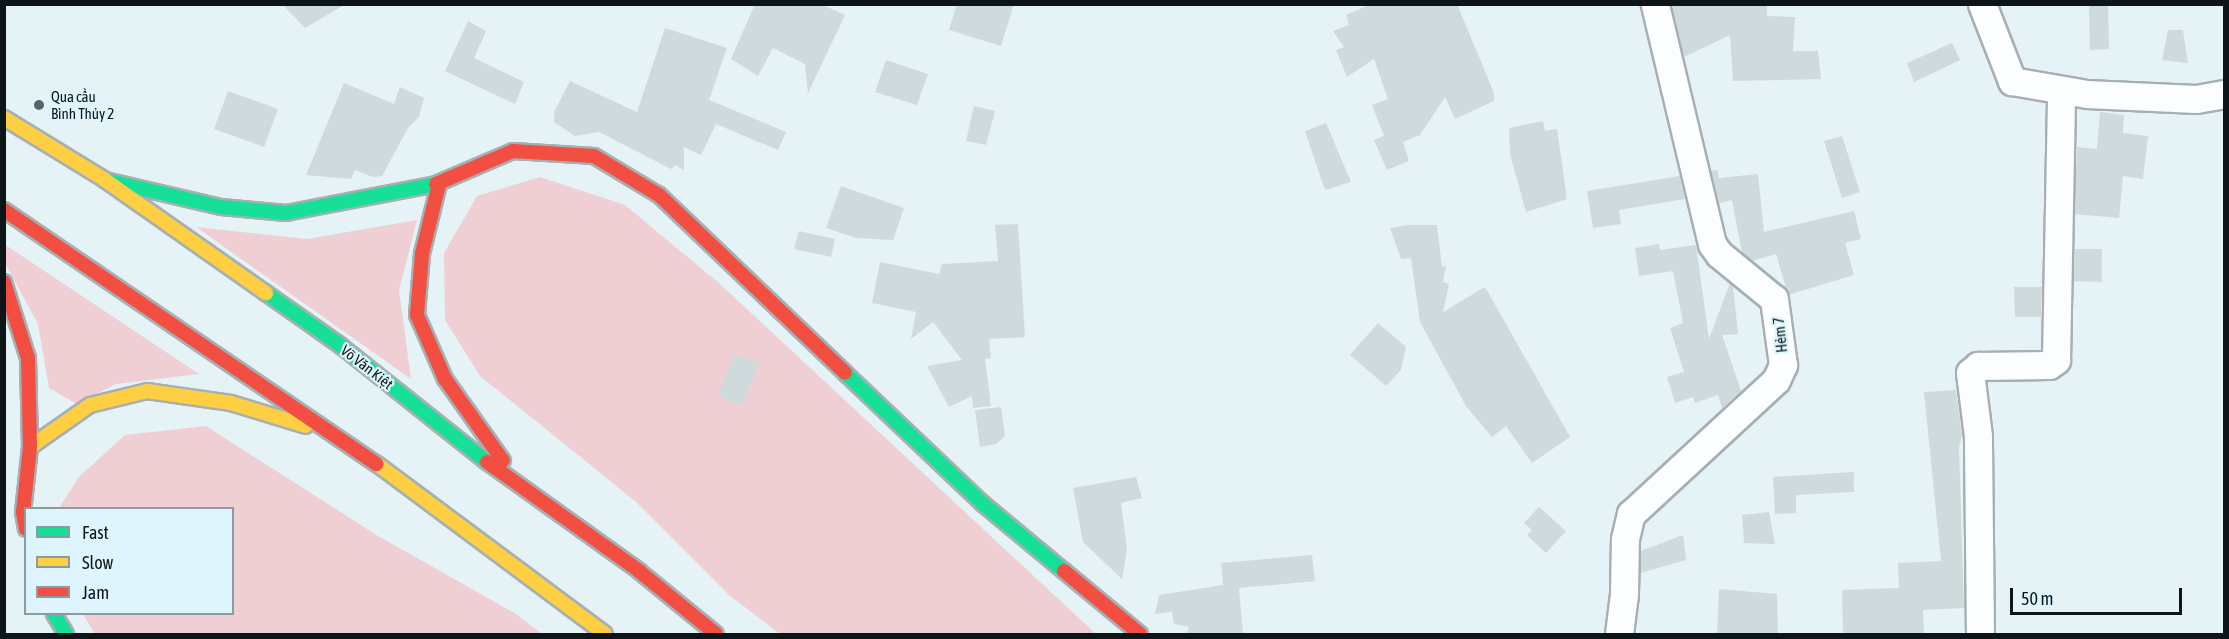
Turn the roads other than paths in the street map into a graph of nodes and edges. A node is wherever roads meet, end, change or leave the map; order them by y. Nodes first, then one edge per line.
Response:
1 (1655, 4) edge
2 (1982, 4) edge
3 (2061, 90) junction
4 (2224, 94) edge
5 (4, 118) edge
6 (105, 180) junction
7 (439, 184) junction
8 (4, 210) edge
9 (4, 282) edge
10 (339, 436) junction
11 (30, 447) junction
12 (526, 493) junction
13 (24, 520) edge
14 (55, 615) edge
15 (66, 634) edge
16 (605, 634) edge
17 (716, 634) edge
18 (1140, 634) edge
19 (1619, 634) edge
20 (1980, 634) edge

1 - 19 street, Hẻm 7
2 - 3 street
3 - 4 street
3 - 20 street
5 - 6 main road, Võ Văn Kiệt
6 - 7 main road
6 - 12 main road, Võ Văn Kiệt
7 - 12 main road
7 - 18 main road
8 - 10 main road
9 - 11 main road
10 - 11 main road
10 - 16 main road
11 - 13 main road
12 - 17 main road, Võ Văn Kiệt
14 - 15 main road

